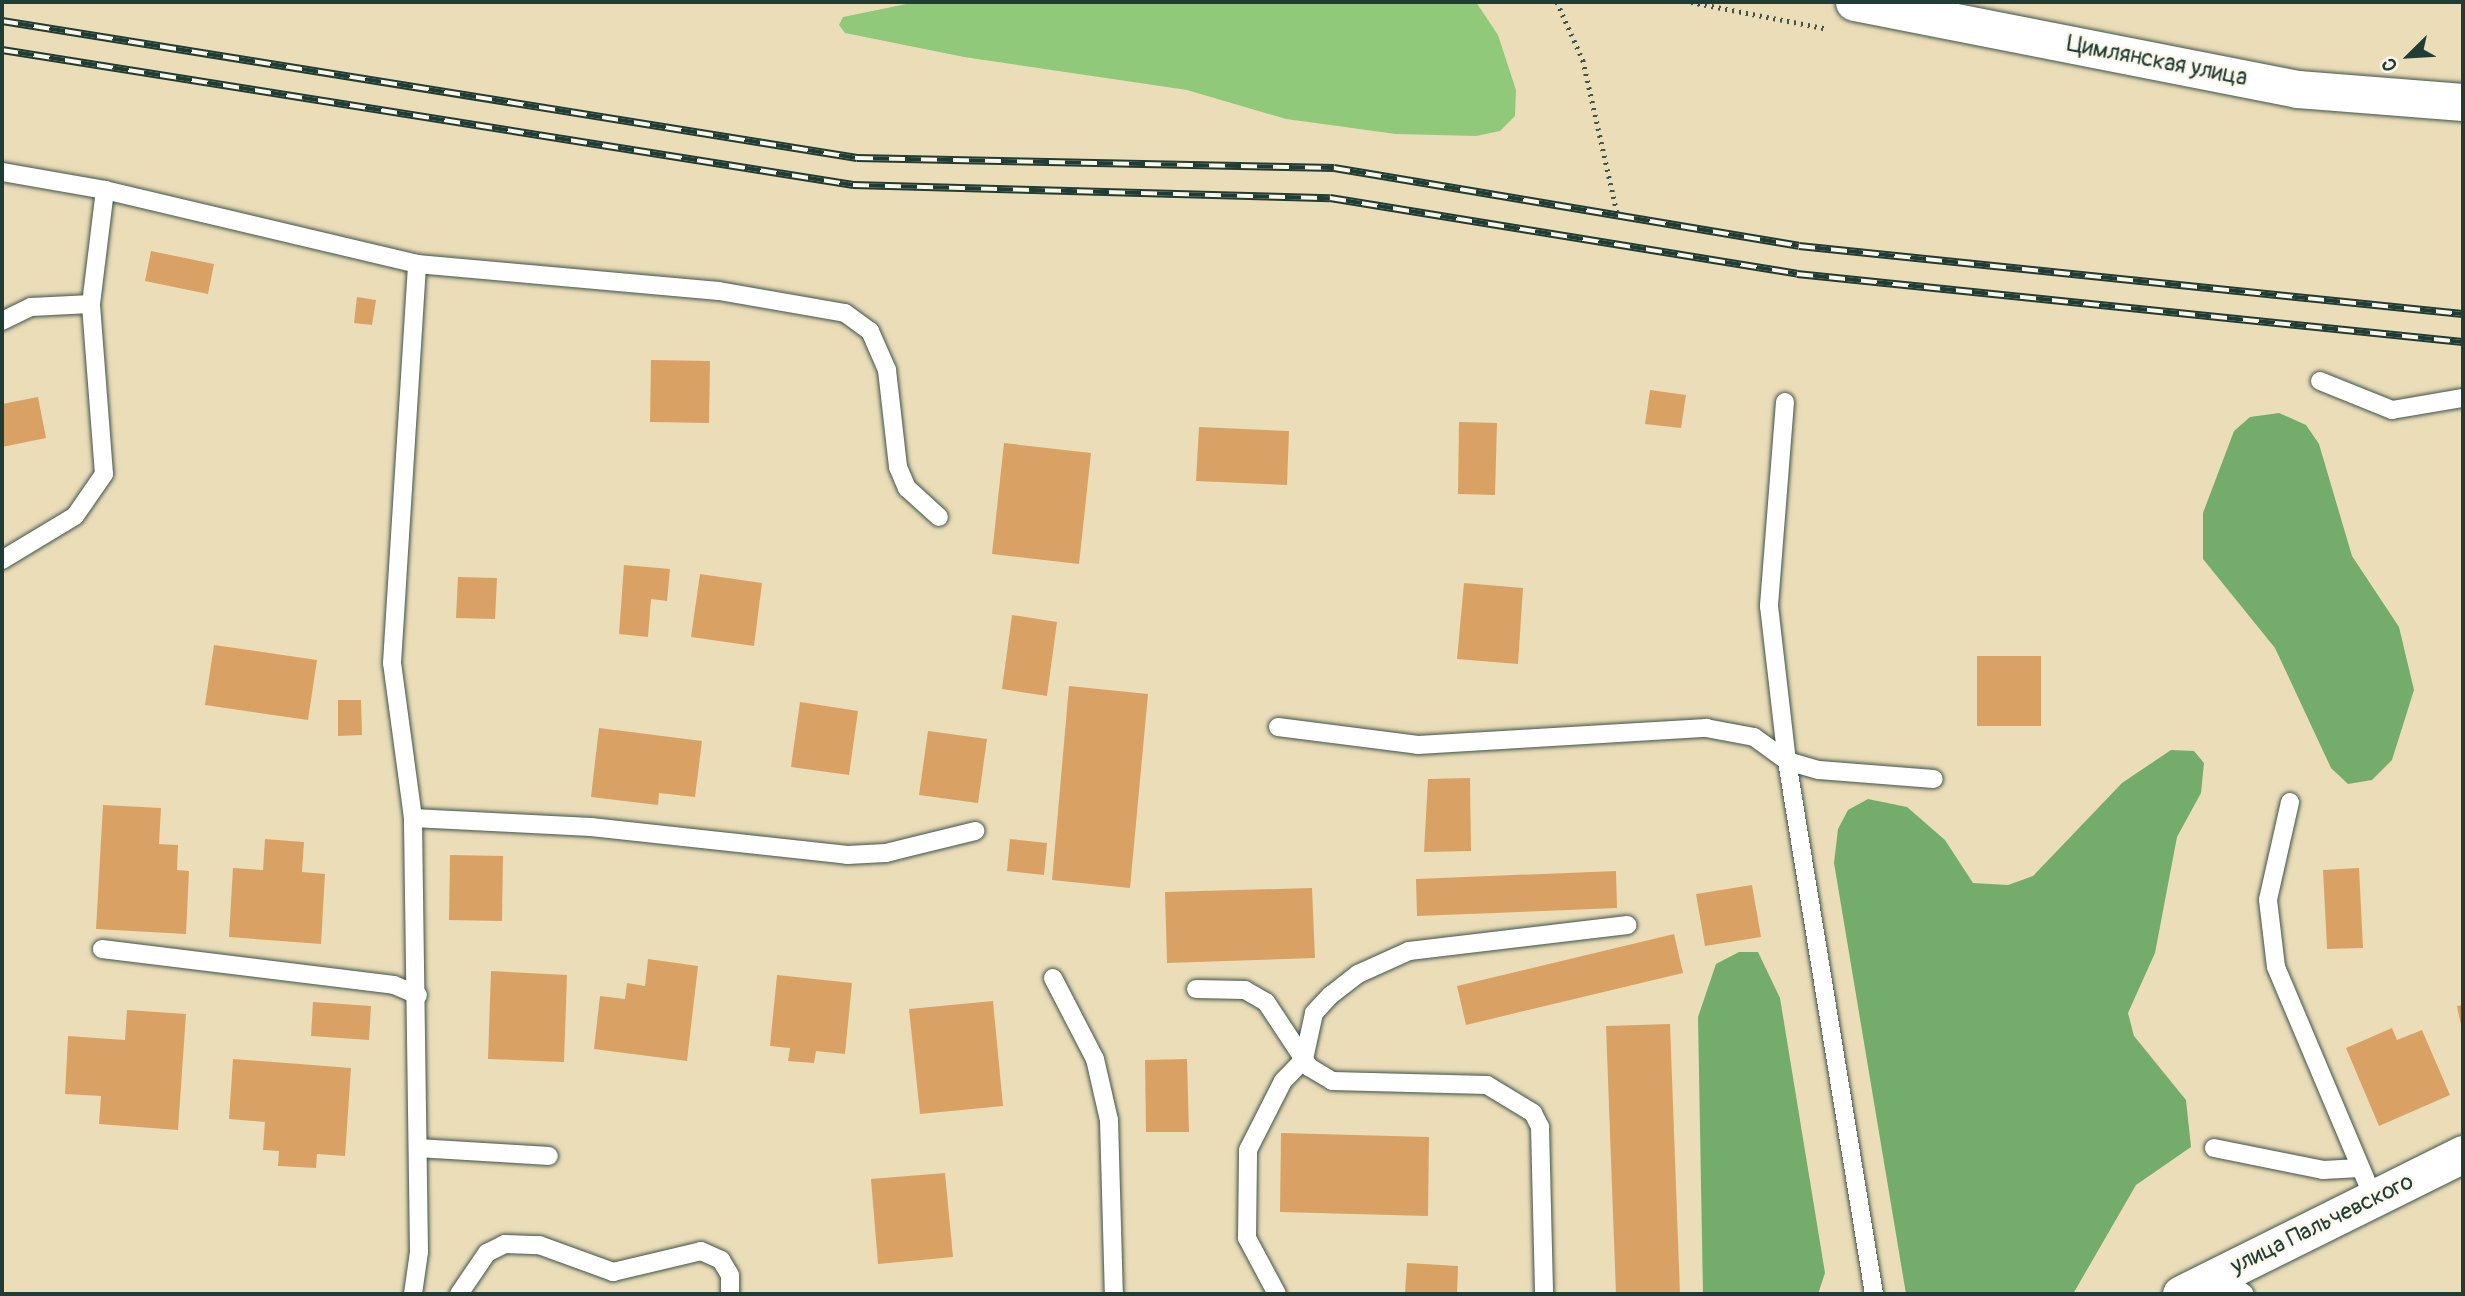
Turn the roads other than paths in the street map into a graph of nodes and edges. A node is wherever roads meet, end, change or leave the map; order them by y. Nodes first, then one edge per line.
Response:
1 (1854, 2) edge
2 (1914, 8) edge
3 (2463, 102) edge
4 (2, 172) edge
5 (105, 190) junction
6 (417, 264) junction
7 (91, 304) junction
8 (2, 321) edge
9 (2320, 381) dead end
10 (2463, 398) edge
11 (1785, 402) dead end
12 (939, 517) dead end
13 (2, 560) edge
14 (1278, 727) dead end
15 (1787, 761) junction
16 (1934, 779) dead end
17 (2290, 802) dead end
18 (413, 818) junction
19 (975, 831) dead end
20 (1627, 925) dead end
21 (102, 949) dead end
22 (1053, 978) dead end
23 (1196, 989) dead end
24 (418, 995) junction
25 (1304, 1059) junction
26 (2214, 1147) dead end
27 (418, 1148) junction
28 (2463, 1154) edge
29 (549, 1156) dead end
30 (2367, 1184) junction
31 (2235, 1285) edge
32 (413, 1294) edge
33 (459, 1294) edge
34 (730, 1294) edge
35 (1114, 1294) edge
36 (1277, 1294) edge
37 (1544, 1294) edge
38 (1874, 1294) edge
39 (2181, 1294) edge

1 - 2 street, Цимлянская улица
2 - 3 street, Цимлянская улица
4 - 5 lane
5 - 6 lane
5 - 7 lane
6 - 12 lane
6 - 18 lane
7 - 8 lane
7 - 13 lane
9 - 10 lane
11 - 15 lane
14 - 15 lane
15 - 16 lane
15 - 38 lane
17 - 30 lane
18 - 19 lane
18 - 24 lane
20 - 25 lane
21 - 24 lane
22 - 35 lane
23 - 25 lane
24 - 27 lane
25 - 36 lane
25 - 37 lane
26 - 30 lane
27 - 29 lane
27 - 32 lane
28 - 30 street, улица Пальчевского
30 - 31 street, улица Пальчевского
31 - 39 street, улица Пальчевского
33 - 34 lane

